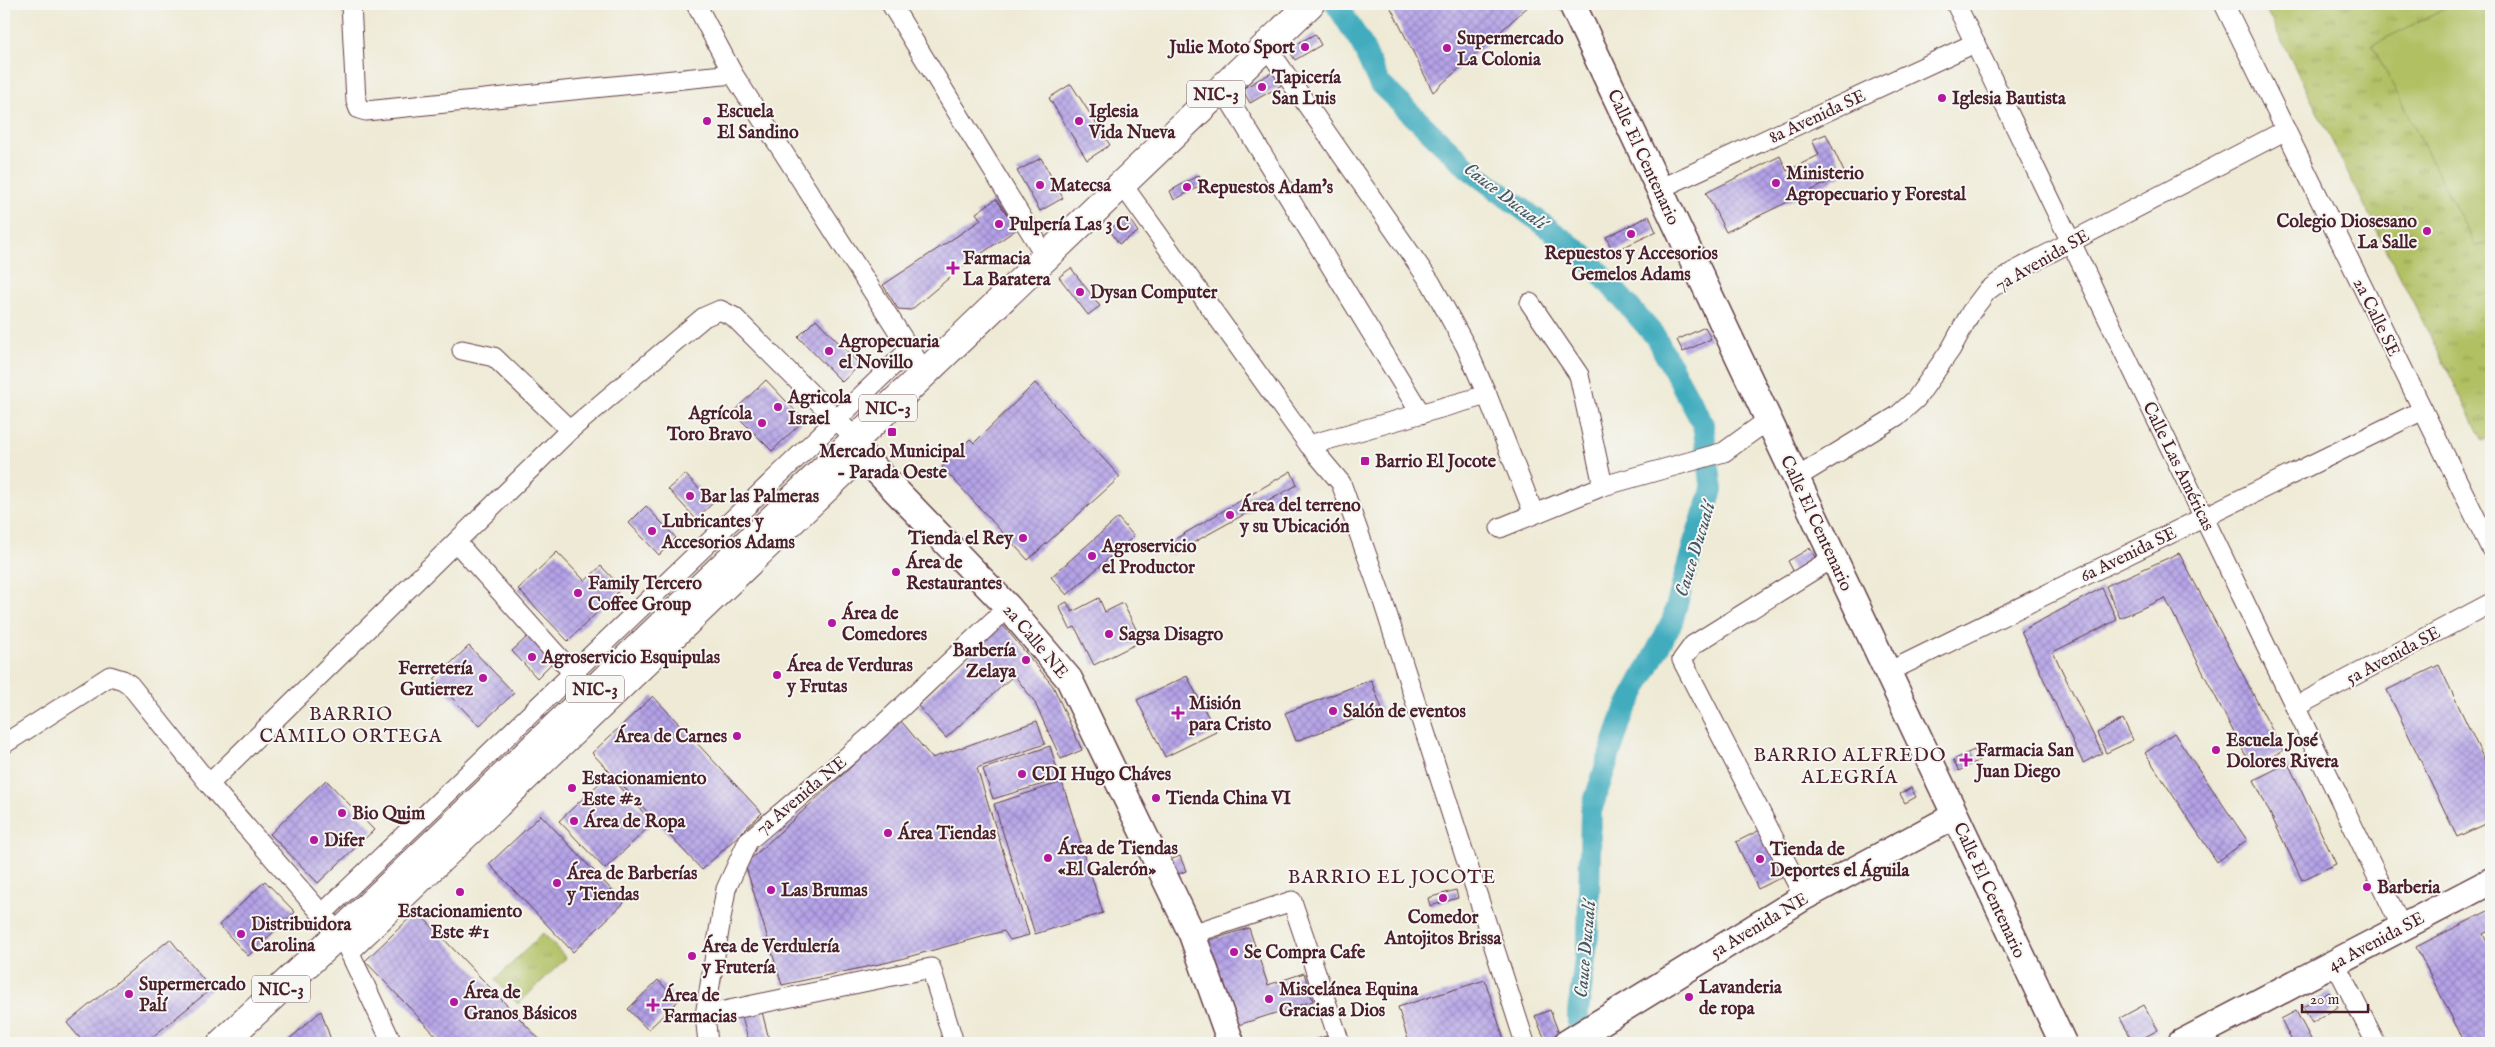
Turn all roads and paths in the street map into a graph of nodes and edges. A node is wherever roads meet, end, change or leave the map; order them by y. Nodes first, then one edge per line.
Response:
1 (351, 4) edge
2 (696, 4) edge
3 (891, 4) edge
4 (1310, 4) edge
5 (1572, 4) edge
6 (1956, 4) edge
7 (2224, 4) edge
8 (1976, 43) junction
9 (1266, 46) junction
10 (733, 74) junction
11 (1222, 88) junction
12 (2286, 130) junction
13 (1122, 184) junction
14 (1659, 189) junction
15 (2071, 242) junction
16 (1046, 257) junction
17 (1530, 303) dead end
18 (462, 350) dead end
19 (909, 350) junction
20 (926, 372) junction
21 (1487, 395) junction
22 (2423, 410) junction
23 (1421, 414) junction
24 (837, 420) junction
25 (1768, 420) junction
26 (570, 430) junction
27 (1309, 445) junction
28 (857, 447) junction
29 (1796, 478) junction
30 (1603, 486) junction
31 (1534, 514) junction
32 (2204, 518) junction
33 (1500, 528) dead end
34 (456, 542) junction
35 (2491, 549) edge
36 (1833, 558) junction
37 (2491, 603) edge
38 (1008, 607) junction
39 (1888, 672) junction
40 (572, 674) junction
41 (591, 693) junction
42 (2295, 707) junction
43 (4, 744) edge
44 (209, 784) junction
45 (1955, 816) junction
46 (2491, 881) edge
47 (1804, 897) junction
48 (322, 914) junction
49 (2402, 928) junction
50 (1192, 934) junction
51 (344, 943) junction
52 (2335, 963) junction
53 (705, 1015) junction
54 (1577, 1037) edge
55 (222, 1043) edge
56 (392, 1043) edge
57 (708, 1043) edge
58 (954, 1043) edge
59 (1231, 1043) edge
60 (1340, 1043) edge
61 (1525, 1043) edge
62 (2063, 1043) edge
63 (2181, 1043) edge
64 (2376, 1043) edge

1 - 10 street
2 - 10 street
3 - 16 street
4 - 9 main road, NIC-3
5 - 14 street, Calle El Centenario
6 - 8 street, Calle Las Américas
7 - 12 street, 2a Calle SE
8 - 14 street, 8a Avenida SE
8 - 15 street, Calle Las Américas
9 - 11 main road, NIC-3
9 - 21 street
10 - 19 street
11 - 13 main road, NIC-3
11 - 23 street
12 - 15 street, 7a Avenida SE
12 - 22 street, 2a Calle SE
13 - 16 main road, NIC-3
13 - 27 street
14 - 25 street, Calle El Centenario
15 - 29 street, 7a Avenida SE
15 - 32 street, Calle Las Américas
16 - 20 main road, NIC-3
17 - 30 street
18 - 26 street
19 - 20 street
19 - 24 street
20 - 28 main road, NIC-3
21 - 23 street
21 - 31 street
22 - 32 street, 6a Avenida SE
22 - 35 street, 2a Calle SE
23 - 27 street
24 - 26 street
24 - 28 street
24 - 40 street
25 - 29 street, Calle El Centenario
25 - 30 street
26 - 34 street
27 - 61 street
28 - 38 street, 2a Calle NE
28 - 41 main road, NIC-3
28 - 51 street
29 - 36 street, Calle El Centenario
30 - 31 street
31 - 33 street
32 - 39 street, 6a Avenida SE
32 - 42 street, Calle Las Américas
34 - 40 street
34 - 44 street
36 - 39 street, Calle El Centenario
36 - 47 street
37 - 42 street, 5a Avenida SE
38 - 50 street, 2a Calle NE
38 - 53 street, 7a Avenida NE
39 - 45 street, Calle El Centenario
40 - 41 street
40 - 48 street
41 - 51 main road, NIC-3
42 - 49 street, Calle Las Américas
43 - 44 street
44 - 48 street
45 - 47 street, 5a Avenida NE
45 - 62 street, Calle El Centenario
46 - 49 street, 4a Avenida SE
47 - 54 street, 5a Avenida NE
48 - 51 street
49 - 52 street, 4a Avenida SE
50 - 59 street, 2a Calle NE
50 - 60 street
51 - 55 main road, NIC-3
51 - 56 street
52 - 63 street, 4a Avenida SE
52 - 64 street
53 - 57 street, 7a Avenida NE
53 - 58 street

